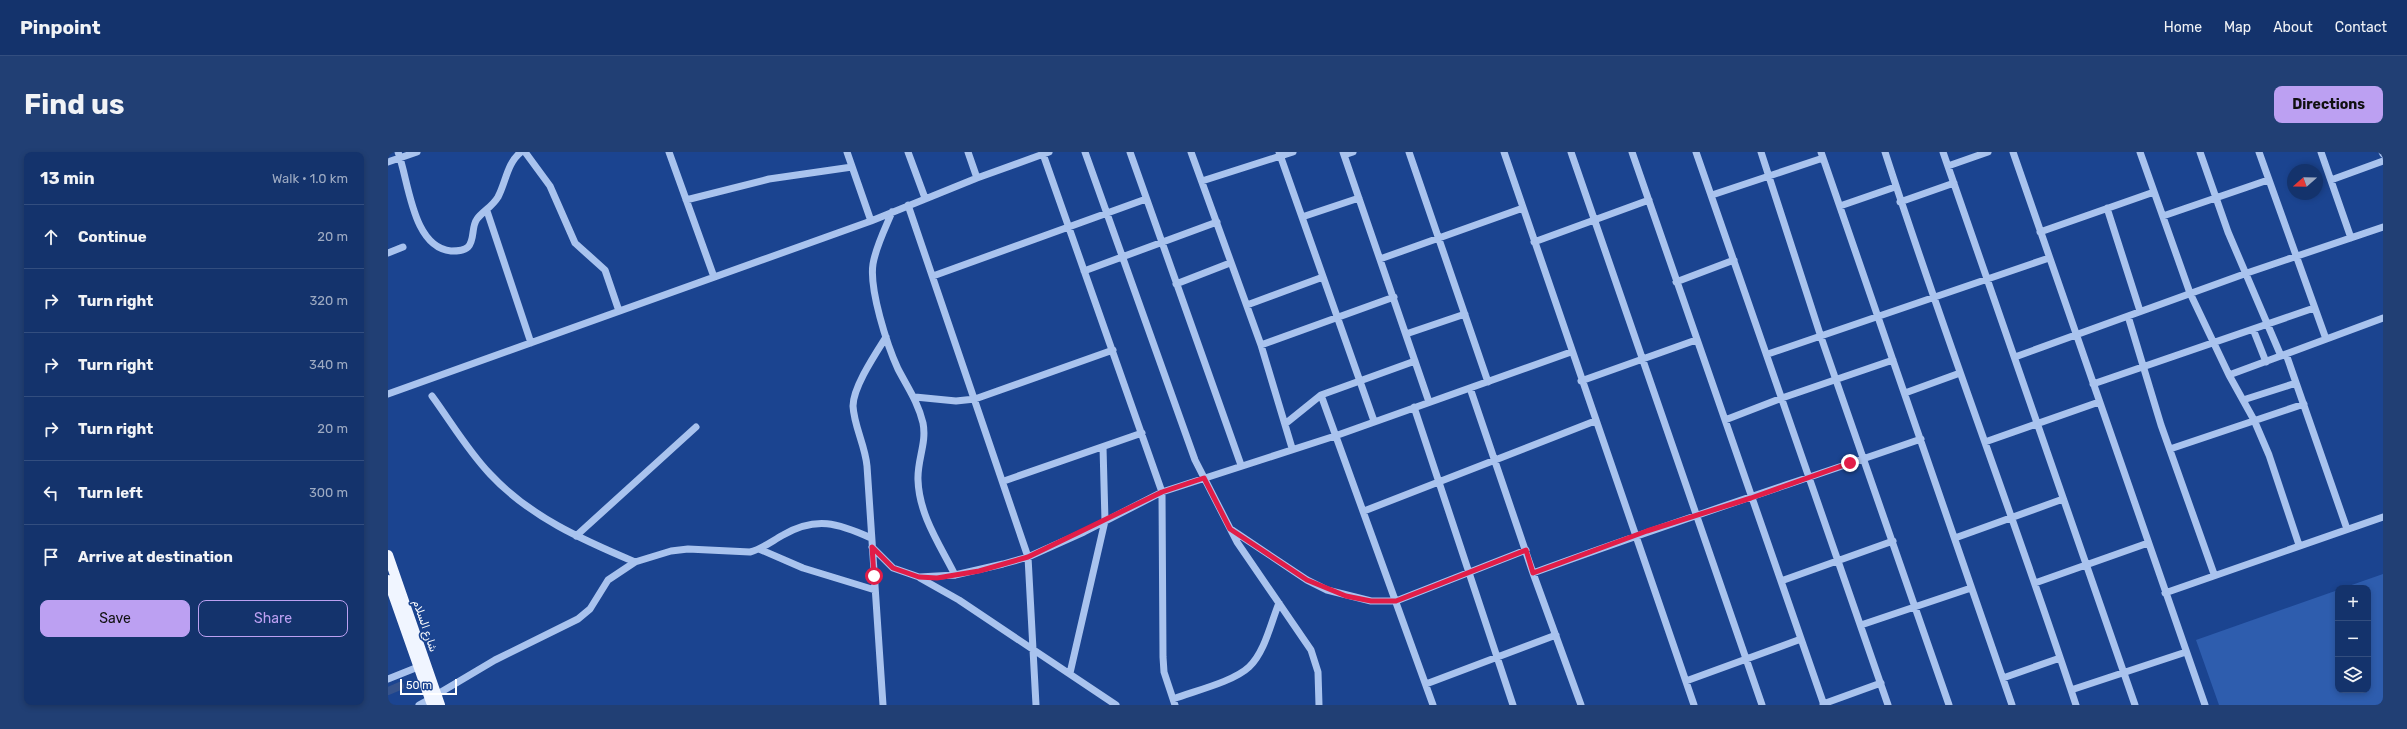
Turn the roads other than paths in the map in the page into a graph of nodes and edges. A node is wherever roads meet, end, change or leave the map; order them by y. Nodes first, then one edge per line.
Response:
1 (417, 152) edge
2 (522, 152) edge
3 (525, 152) edge
4 (669, 152) edge
5 (847, 152) edge
6 (908, 152) edge
7 (968, 152) edge
8 (1085, 152) edge
9 (1130, 152) edge
10 (1191, 152) edge
11 (1293, 152) edge
12 (1353, 152) edge
13 (1409, 152) edge
14 (1504, 152) edge
15 (1571, 152) edge
16 (1632, 152) edge
17 (1696, 152) edge
18 (1761, 152) edge
19 (1885, 152) edge
20 (1943, 152) edge
21 (1988, 152) edge
22 (2012, 152) edge
23 (2140, 152) edge
24 (2200, 152) edge
25 (2259, 152) edge
26 (2321, 152) edge
27 (1046, 153) edge
28 (1280, 154) edge
29 (1343, 154) edge
30 (400, 155) edge
31 (1822, 155) edge
32 (2383, 161) edge
33 (388, 162) edge
34 (1948, 166) junction
35 (852, 167) junction
36 (1769, 176) junction
37 (977, 178) junction
38 (2268, 180) junction
39 (2331, 180) junction
40 (1202, 181) junction
41 (1954, 183) junction
42 (1895, 187) junction
43 (2154, 192) junction
44 (1712, 195) junction
45 (2216, 197) junction
46 (925, 198) junction
47 (1359, 198) junction
48 (1146, 199) junction
49 (686, 200) junction
50 (1648, 200) junction
51 (1900, 202) junction
52 (908, 205) junction
53 (1840, 206) junction
54 (1523, 208) junction
55 (2106, 208) junction
56 (487, 211) junction
57 (892, 212) junction
58 (1106, 212) junction
59 (2163, 216) junction
60 (1302, 217) junction
61 (1595, 220) junction
62 (871, 221) junction
63 (1217, 222) junction
64 (1068, 226) junction
65 (2383, 227) edge
66 (2040, 232) junction
67 (1440, 238) junction
68 (2351, 238) junction
69 (1161, 242) junction
70 (1534, 242) junction
71 (403, 247) dead end
72 (388, 253) edge
73 (1122, 257) junction
74 (2296, 257) junction
75 (2049, 258) junction
76 (1380, 259) junction
77 (1734, 260) junction
78 (1230, 263) junction
79 (1084, 271) junction
80 (2247, 273) junction
81 (933, 276) junction
82 (714, 277) junction
83 (1323, 277) junction
84 (1987, 279) junction
85 (1676, 282) junction
86 (1176, 284) junction
87 (2190, 293) junction
88 (1394, 297) junction
89 (1932, 297) junction
90 (1247, 305) junction
91 (2314, 308) junction
92 (619, 311) junction
93 (2140, 311) junction
94 (1465, 314) junction
95 (1878, 316) junction
96 (2128, 316) junction
97 (1337, 317) junction
98 (2383, 318) edge
99 (2268, 324) junction
100 (2253, 329) junction
101 (1406, 334) junction
102 (2076, 334) junction
103 (886, 337) junction
104 (1821, 337) junction
105 (2326, 339) junction
106 (1696, 340) junction
107 (2213, 342) junction
108 (530, 343) junction
109 (1261, 345) junction
110 (1113, 350) junction
111 (1571, 352) junction
112 (1768, 354) junction
113 (2283, 355) junction
114 (2014, 357) junction
115 (1642, 359) junction
116 (1893, 360) junction
117 (1415, 361) junction
118 (2266, 362) junction
119 (2144, 366) junction
120 (1960, 373) junction
121 (2229, 376) junction
122 (1836, 380) junction
123 (1360, 381) junction
124 (1581, 381) junction
125 (1488, 382) junction
126 (2296, 383) junction
127 (2093, 384) junction
128 (1470, 388) junction
129 (1905, 393) junction
130 (388, 394) edge
131 (1321, 395) junction
132 (432, 396) dead end
133 (915, 397) junction
134 (1782, 398) junction
135 (975, 399) junction
136 (2243, 400) junction
137 (1429, 402) junction
138 (2099, 402) junction
139 (2304, 404) junction
140 (1414, 408) junction
141 (1725, 420) junction
142 (2254, 420) junction
143 (1374, 421) junction
144 (1596, 421) junction
145 (1285, 424) junction
146 (2038, 424) junction
147 (696, 427) dead end
148 (1142, 433) junction
149 (1335, 436) junction
150 (1921, 439) junction
151 (1985, 442) junction
152 (1103, 447) junction
153 (1292, 448) junction
154 (2170, 449) junction
155 (1864, 459) junction
156 (1495, 461) junction
157 (1241, 465) junction
158 (1808, 477) junction
159 (1204, 478) junction
160 (1004, 481) junction
161 (1439, 483) junction
162 (1162, 492) junction
163 (1751, 498) junction
164 (2063, 499) junction
165 (1364, 511) junction
166 (1696, 516) junction
167 (2383, 517) edge
168 (2012, 518) junction
169 (1105, 521) junction
170 (1230, 529) junction
171 (2347, 529) junction
172 (576, 536) junction
173 (1636, 536) junction
174 (871, 538) junction
175 (1955, 538) junction
176 (1893, 541) junction
177 (2148, 543) junction
178 (2299, 545) junction
179 (872, 547) junction
180 (759, 549) junction
181 (1526, 550) junction
182 (388, 555) edge
183 (1028, 557) junction
184 (1838, 559) junction
185 (635, 562) junction
186 (2086, 564) junction
187 (1468, 573) junction
188 (1533, 573) junction
189 (2214, 574) junction
190 (955, 575) junction
191 (919, 577) junction
192 (388, 580) edge
193 (1781, 581) junction
194 (2035, 583) junction
195 (1972, 588) junction
196 (875, 590) junction
197 (2165, 593) junction
198 (1396, 601) junction
199 (1279, 603) junction
200 (1915, 608) junction
201 (1861, 625) junction
202 (1556, 635) junction
203 (1801, 639) junction
204 (1032, 648) junction
205 (2186, 652) junction
206 (1497, 657) junction
207 (2060, 658) junction
208 (1747, 659) junction
209 (418, 667) junction
210 (1070, 673) junction
211 (2124, 673) junction
212 (2003, 678) junction
213 (388, 679) edge
214 (1686, 681) junction
215 (1881, 683) junction
216 (1426, 684) junction
217 (2071, 690) junction
218 (433, 700) edge
219 (1174, 702) edge
220 (1823, 704) edge
221 (419, 705) edge
222 (440, 705) edge
223 (883, 705) edge
224 (1036, 705) edge
225 (1116, 705) edge
226 (1319, 705) edge
227 (1433, 705) edge
228 (1513, 705) edge
229 (1582, 705) edge
230 (1694, 705) edge
231 (1762, 705) edge
232 (1888, 705) edge
233 (1949, 705) edge
234 (2012, 705) edge
235 (2076, 705) edge
236 (2135, 705) edge
237 (2205, 705) edge

1 - 30 street
2 - 56 street
3 - 92 street
4 - 49 street
5 - 35 street
6 - 46 street
7 - 37 street
8 - 58 street
9 - 48 street
10 - 40 street
11 - 28 street
12 - 29 street
13 - 67 street
14 - 54 street
15 - 61 street
16 - 50 street
17 - 44 street
18 - 36 street
19 - 42 street
20 - 34 street
21 - 34 street
22 - 66 street
23 - 43 street
24 - 45 street
25 - 38 street
26 - 39 street
27 - 37 street
27 - 64 street
28 - 40 street
28 - 60 street
29 - 47 street
30 - 33 street
30 - 56 street
31 - 36 street
31 - 53 street
32 - 39 street
34 - 41 street
35 - 49 street
35 - 62 street
36 - 44 street
36 - 104 street
37 - 46 street
38 - 45 street
38 - 74 street
39 - 68 street
40 - 63 street
41 - 51 street
41 - 84 street
42 - 51 street
42 - 53 street
43 - 55 street
43 - 59 street
44 - 77 street
45 - 59 street
45 - 80 street
46 - 52 street
47 - 60 street
47 - 76 street
48 - 58 street
48 - 69 street
49 - 82 street
50 - 61 street
50 - 85 street
51 - 89 street
52 - 57 street
52 - 81 street
53 - 95 street
54 - 67 street
54 - 70 street
55 - 66 street
55 - 93 street
56 - 108 street
57 - 62 street
57 - 103 street
58 - 64 street
58 - 73 street
59 - 87 street
60 - 83 street
61 - 70 street
61 - 115 street
62 - 82 street
63 - 69 street
63 - 78 street
64 - 79 street
64 - 81 street
65 - 68 street
66 - 75 street
67 - 76 street
67 - 94 street
68 - 74 street
69 - 73 street
69 - 86 street
70 - 111 street
71 - 72 street
73 - 79 street
73 - 159 street
74 - 80 street
74 - 91 street
75 - 84 street
75 - 102 street
76 - 88 street
77 - 85 street
77 - 112 street
78 - 86 street
78 - 90 street
79 - 110 street
80 - 87 street
80 - 99 street
81 - 135 street
82 - 92 street
83 - 90 street
83 - 97 street
84 - 89 street
84 - 114 street
85 - 106 street
86 - 157 street
87 - 93 street
87 - 107 street
88 - 97 street
88 - 101 street
89 - 95 street
89 - 120 street
90 - 109 street
91 - 99 street
91 - 105 street
92 - 108 street
93 - 96 street
94 - 101 street
94 - 125 street
95 - 104 street
95 - 116 street
96 - 102 street
96 - 119 street
97 - 109 street
97 - 123 street
98 - 105 street
99 - 100 street
99 - 113 street
100 - 107 street
100 - 118 street
101 - 117 street
102 - 114 street
102 - 127 street
103 - 133 street
103 - 174 street
104 - 112 street
104 - 122 street
105 - 113 street
106 - 115 street
106 - 141 street
107 - 119 street
107 - 121 street
108 - 130 street
109 - 145 street
110 - 135 street
110 - 148 street
111 - 124 street
111 - 125 street
112 - 134 street
113 - 118 street
113 - 126 street
114 - 146 street
115 - 124 street
115 - 166 street
116 - 122 street
116 - 129 street
117 - 123 street
117 - 137 street
118 - 121 street
119 - 127 street
119 - 154 street
120 - 129 street
120 - 151 street
121 - 136 street
122 - 134 street
122 - 155 street
123 - 131 street
123 - 143 street
124 - 144 street
125 - 128 street
126 - 136 street
126 - 139 street
127 - 138 street
128 - 137 street
128 - 156 street
129 - 150 street
131 - 145 street
131 - 149 street
132 - 172 street
133 - 135 street
133 - 190 street
134 - 141 street
134 - 158 street
135 - 160 street
136 - 142 street
137 - 140 street
138 - 146 street
138 - 177 street
139 - 142 street
139 - 171 street
140 - 143 street
140 - 161 street
141 - 163 street
142 - 154 street
142 - 178 street
143 - 149 street
144 - 156 street
144 - 173 street
145 - 153 street
146 - 151 street
146 - 164 street
147 - 172 street
148 - 152 street
148 - 162 street
149 - 153 street
149 - 165 street
150 - 155 street
150 - 175 street
151 - 168 street
152 - 160 street
152 - 169 street
153 - 157 street
154 - 189 street
155 - 158 street
155 - 176 street
156 - 161 street
156 - 181 street
157 - 159 street
158 - 163 street
158 - 184 street
159 - 162 street
159 - 170 street
160 - 183 street
161 - 165 street
161 - 187 street
162 - 169 street
162 - 219 street
163 - 166 street
163 - 193 street
164 - 168 street
164 - 186 street
165 - 198 street
166 - 173 street
166 - 208 street
167 - 171 street
168 - 175 street
168 - 194 street
169 - 183 street
169 - 210 street
170 - 198 street
170 - 199 street
171 - 178 street
172 - 185 street
173 - 188 street
173 - 214 street
174 - 179 street
174 - 180 street
175 - 195 street
176 - 184 street
176 - 200 street
177 - 186 street
177 - 197 street
178 - 189 street
179 - 191 street
179 - 196 street
180 - 185 street
180 - 196 street
181 - 187 street
181 - 188 street
182 - 218 main road, شارع السلام
183 - 190 street
183 - 204 street
184 - 193 street
184 - 201 street
185 - 218 street
186 - 194 street
186 - 211 street
187 - 198 street
187 - 206 street
188 - 202 street
189 - 197 street
190 - 191 street
191 - 204 street
192 - 209 main road, شارع السلام
193 - 203 street
194 - 207 street
195 - 200 street
195 - 212 street
196 - 223 street
197 - 205 street
198 - 216 street
199 - 219 street
199 - 226 street
200 - 201 street
200 - 233 street
201 - 215 street
202 - 206 street
202 - 229 street
203 - 208 street
203 - 220 street
204 - 210 street
204 - 224 street
205 - 211 street
205 - 237 street
206 - 216 street
206 - 228 street
207 - 212 street
207 - 217 street
208 - 214 street
208 - 231 street
209 - 213 street
209 - 218 main road, شارع السلام
210 - 225 street
211 - 217 street
211 - 236 street
212 - 234 street
214 - 230 street
215 - 220 street
215 - 232 street
216 - 227 street
217 - 235 street
218 - 221 street
218 - 222 main road, شارع السلام

